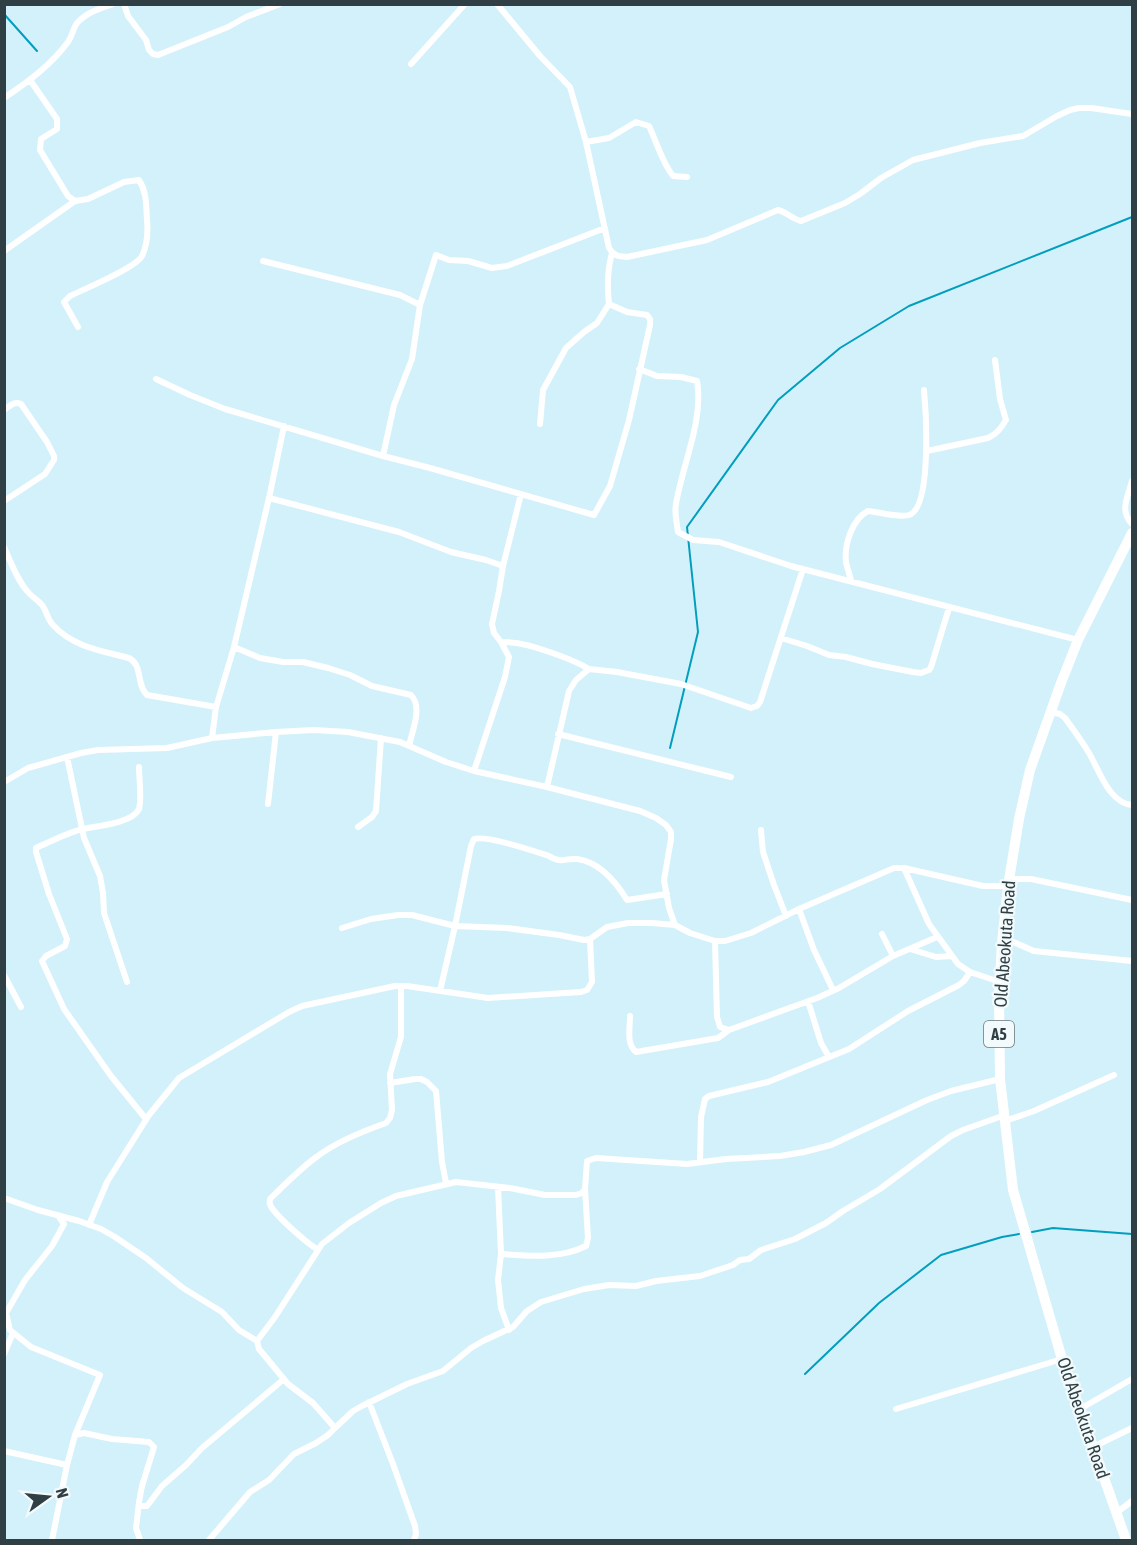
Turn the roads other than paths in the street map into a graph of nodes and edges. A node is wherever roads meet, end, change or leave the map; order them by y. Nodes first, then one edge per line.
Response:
1 (113, 4) edge
2 (124, 4) edge
3 (280, 4) edge
4 (465, 4) edge
5 (497, 4) edge
6 (97, 7) edge
7 (411, 64) dead end
8 (30, 80) junction
9 (4, 98) edge
10 (1132, 114) edge
11 (586, 142) junction
12 (687, 177) dead end
13 (75, 201) junction
14 (604, 228) junction
15 (4, 251) edge
16 (612, 254) junction
17 (263, 261) dead end
18 (609, 304) junction
19 (420, 305) junction
20 (78, 327) dead end
21 (995, 360) dead end
22 (639, 369) junction
23 (156, 379) dead end
24 (924, 390) dead end
25 (4, 410) edge
26 (540, 424) dead end
27 (284, 426) junction
28 (927, 451) junction
29 (382, 456) junction
30 (1132, 481) edge
31 (521, 494) junction
32 (269, 498) junction
33 (4, 501) edge
34 (1132, 524) edge
35 (1132, 533) edge
36 (4, 547) edge
37 (503, 566) junction
38 (803, 569) junction
39 (851, 581) junction
40 (949, 608) junction
41 (781, 638) junction
42 (1078, 640) junction
43 (501, 642) junction
44 (234, 647) junction
45 (589, 669) junction
46 (216, 707) junction
47 (1050, 712) junction
48 (276, 732) junction
49 (558, 734) junction
50 (212, 738) junction
51 (381, 738) junction
52 (409, 746) junction
53 (67, 757) junction
54 (139, 767) dead end
55 (474, 771) junction
56 (731, 777) dead end
57 (4, 782) edge
58 (547, 787) junction
59 (268, 804) dead end
60 (1132, 805) edge
61 (358, 827) dead end
62 (82, 829) junction
63 (761, 830) dead end
64 (904, 868) junction
65 (1008, 882) junction
66 (667, 894) junction
67 (1132, 900) edge
68 (799, 909) junction
69 (786, 916) junction
70 (675, 925) junction
71 (455, 926) junction
72 (342, 928) dead end
73 (882, 934) dead end
74 (938, 936) junction
75 (1002, 937) junction
76 (590, 939) junction
77 (715, 941) junction
78 (926, 941) junction
79 (909, 948) junction
80 (926, 955) junction
81 (893, 956) junction
82 (952, 956) junction
83 (1132, 961) edge
84 (970, 972) junction
85 (4, 975) edge
86 (127, 982) dead end
87 (1000, 982) junction
88 (401, 986) junction
89 (833, 990) junction
90 (440, 991) junction
91 (808, 1001) junction
92 (21, 1007) dead end
93 (630, 1016) dead end
94 (729, 1030) junction
95 (829, 1057) junction
96 (1114, 1075) dead end
97 (1000, 1079) junction
98 (390, 1083) junction
99 (1005, 1118) junction
100 (146, 1119) junction
101 (700, 1162) junction
102 (446, 1183) junction
103 (498, 1186) junction
104 (585, 1189) junction
105 (4, 1198) edge
106 (59, 1217) junction
107 (89, 1225) junction
108 (317, 1249) junction
109 (501, 1254) junction
110 (5, 1313) edge
111 (509, 1330) junction
112 (14, 1333) junction
113 (257, 1341) junction
114 (4, 1354) edge
115 (1062, 1359) junction
116 (284, 1379) junction
117 (1132, 1379) edge
118 (369, 1402) junction
119 (896, 1409) dead end
120 (1080, 1409) junction
121 (335, 1428) junction
122 (1132, 1428) edge
123 (75, 1436) junction
124 (1093, 1447) junction
125 (4, 1451) edge
126 (67, 1465) junction
127 (1132, 1501) edge
128 (139, 1506) junction
129 (1116, 1513) junction
130 (52, 1540) edge
131 (140, 1540) edge
132 (209, 1540) edge
133 (414, 1540) edge
134 (1126, 1540) edge

1 - 6 street
2 - 3 street
4 - 7 street
5 - 11 street
6 - 8 street
8 - 9 street
8 - 13 street
10 - 16 street
11 - 12 street
11 - 14 street
13 - 15 street
13 - 20 street
14 - 16 street
14 - 19 street
16 - 18 street
17 - 19 street
18 - 22 street
18 - 26 street
19 - 29 street
21 - 28 street
22 - 31 street
22 - 38 street
23 - 27 street
24 - 28 street
25 - 33 street
27 - 29 street
27 - 32 street
28 - 39 street
29 - 31 street
30 - 34 street
31 - 37 street
32 - 37 street
32 - 44 street
35 - 42 highway, Old Abeokuta Road / A5
36 - 46 street
37 - 43 street
38 - 39 street
38 - 41 street
39 - 40 street
40 - 41 street
40 - 42 street
41 - 45 street
42 - 47 highway, Old Abeokuta Road / A5
43 - 45 street
43 - 55 street
44 - 46 street
44 - 52 street
45 - 49 street
46 - 50 street
47 - 60 street
47 - 65 highway, Old Abeokuta Road / A5
48 - 50 street
48 - 51 street
48 - 59 street
49 - 56 street
49 - 58 street
50 - 53 street
51 - 52 street
51 - 61 street
52 - 55 street
53 - 57 street
53 - 62 street
54 - 62 street
55 - 58 street
58 - 66 street
62 - 86 street
62 - 100 street
63 - 69 street
64 - 65 street
64 - 68 street
64 - 74 street
65 - 67 street
65 - 75 highway, Old Abeokuta Road / A5
66 - 70 street
66 - 71 street
68 - 69 street
68 - 89 street
69 - 77 street
70 - 76 street
70 - 77 street
71 - 72 street
71 - 76 street
71 - 90 street
73 - 81 street
74 - 78 street
74 - 82 street
75 - 83 street
75 - 87 highway, Old Abeokuta Road / A5
76 - 90 street
77 - 94 street
78 - 79 street
78 - 80 street
79 - 80 street
79 - 81 street
80 - 82 street
81 - 89 street
82 - 84 street
84 - 87 street
84 - 95 street
85 - 92 street
87 - 97 highway, Old Abeokuta Road / A5
88 - 90 street
88 - 98 street
88 - 100 street
89 - 91 street
91 - 94 street
91 - 95 street
93 - 94 street
95 - 101 street
96 - 99 street
97 - 99 highway, Old Abeokuta Road / A5
97 - 101 street
98 - 102 street
98 - 108 street
99 - 111 street
99 - 115 highway, Old Abeokuta Road / A5
100 - 107 street
101 - 104 street
102 - 103 street
102 - 108 street
103 - 104 street
103 - 109 street
104 - 109 street
105 - 106 street
106 - 107 street
106 - 110 street
107 - 113 street
108 - 113 street
109 - 111 street
110 - 112 street
111 - 118 street
112 - 114 street
112 - 123 street
113 - 116 street
115 - 119 street
115 - 120 highway, Old Abeokuta Road / A5
116 - 121 street
116 - 128 street
117 - 120 street
118 - 121 street
118 - 133 street
120 - 124 highway, Old Abeokuta Road / A5
121 - 132 street
122 - 124 street
123 - 126 street
123 - 128 street
124 - 129 highway, Old Abeokuta Road / A5
125 - 126 street
126 - 130 street
127 - 129 street
128 - 131 street
129 - 134 highway, Old Abeokuta Road / A5

